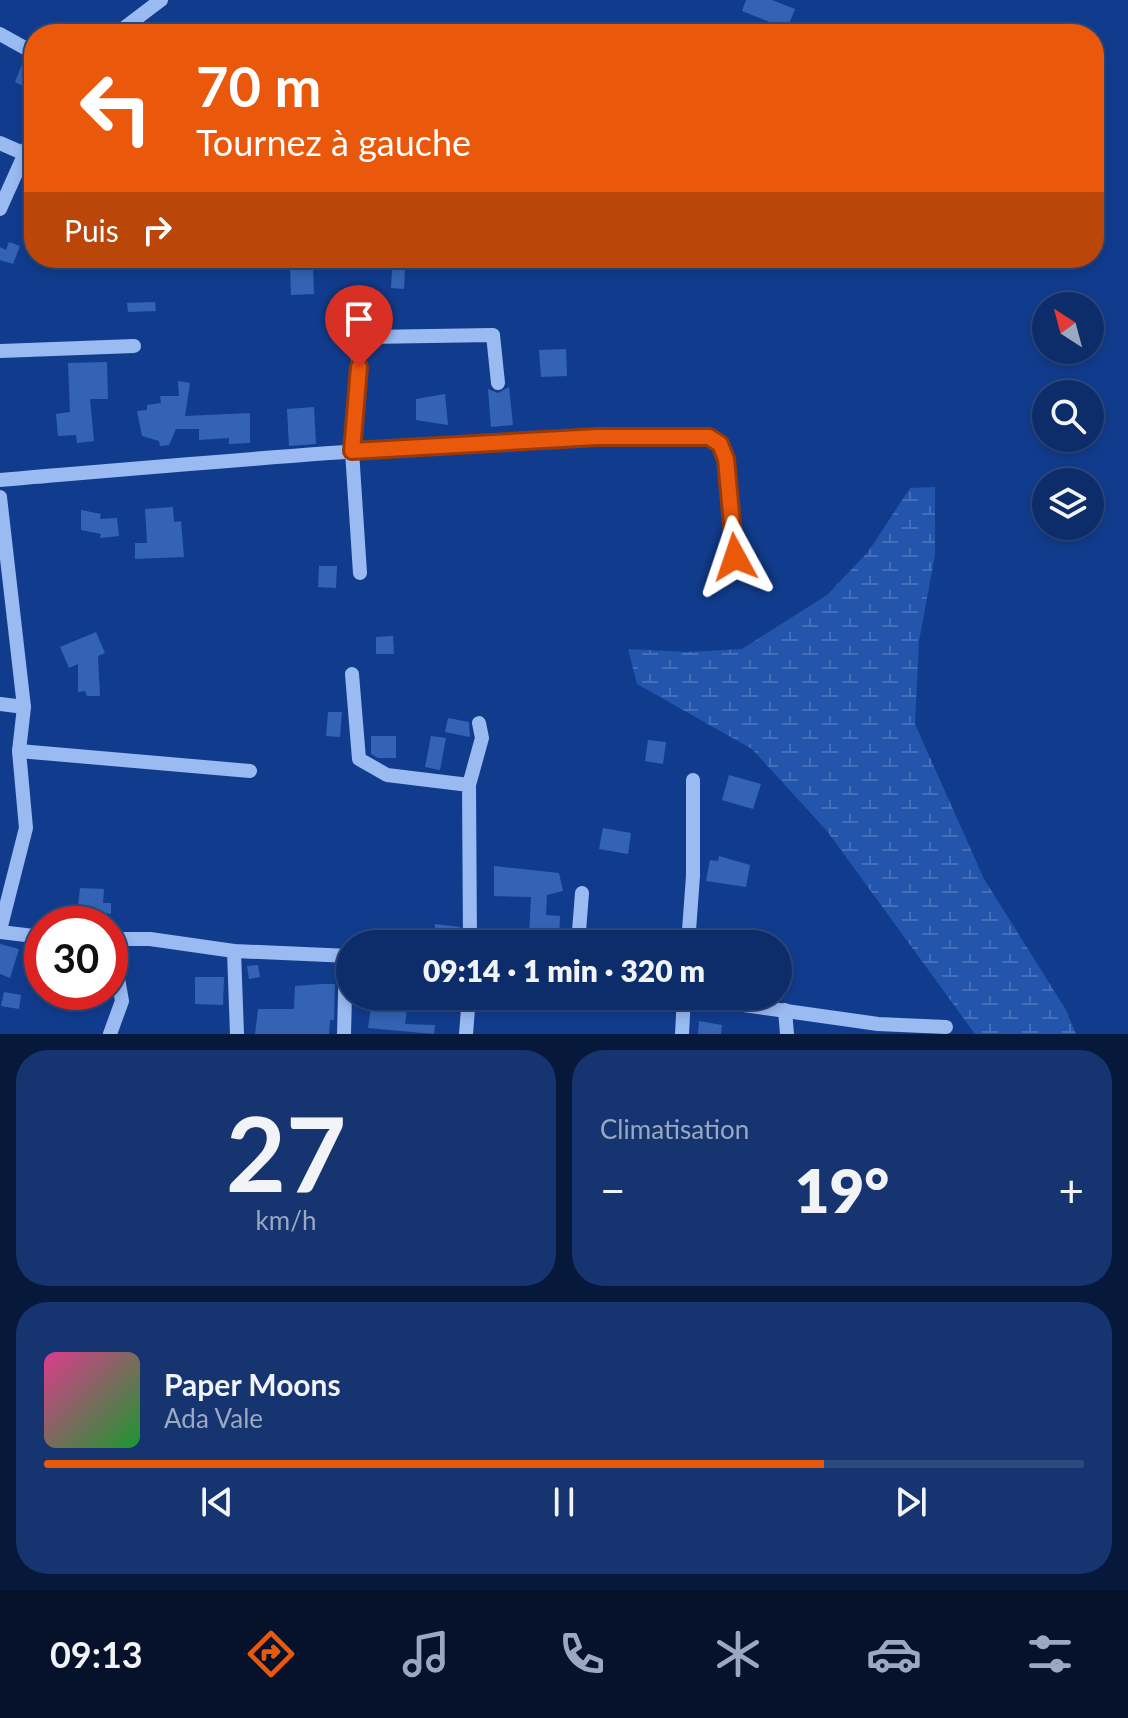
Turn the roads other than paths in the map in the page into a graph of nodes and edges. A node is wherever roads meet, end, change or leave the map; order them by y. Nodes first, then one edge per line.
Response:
1 (161, 0) edge
2 (129, 24) edge
3 (0, 34) edge
4 (24, 47) edge
5 (0, 143) edge
6 (24, 154) edge
7 (24, 156) edge
8 (0, 209) edge
9 (134, 346) dead end
10 (0, 351) edge
11 (498, 383) dead end
12 (352, 451) junction
13 (0, 480) edge
14 (0, 497) edge
15 (735, 557) dead end
16 (360, 573) dead end
17 (352, 674) dead end
18 (0, 704) edge
19 (24, 707) junction
20 (479, 723) dead end
21 (19, 751) junction
22 (250, 771) dead end
23 (693, 780) dead end
24 (469, 785) junction
25 (582, 893) dead end
26 (1, 925) edge
27 (470, 930) edge
28 (579, 930) edge
29 (689, 930) edge
30 (24, 932) edge
31 (128, 939) edge
32 (234, 951) junction
33 (336, 955) edge
34 (119, 1010) edge
35 (345, 1010) edge
36 (468, 1010) edge
37 (683, 1010) edge
38 (785, 1010) joint
39 (946, 1027) dead end
40 (110, 1034) edge
41 (237, 1034) edge
42 (344, 1034) edge
43 (466, 1034) edge
44 (682, 1034) edge
45 (787, 1034) edge

1 - 2 street
3 - 4 street
5 - 6 street
7 - 8 street
9 - 10 street
11 - 12 street
12 - 13 street
12 - 15 street
12 - 16 street
14 - 19 street
17 - 24 street
18 - 19 street
19 - 21 street
20 - 24 street
21 - 22 street
21 - 26 street
23 - 29 street
24 - 27 street
25 - 28 street
26 - 30 street
31 - 32 street
32 - 33 street
32 - 41 street
34 - 40 street
35 - 42 street
36 - 43 street
37 - 44 street
38 - 39 street
38 - 45 street

